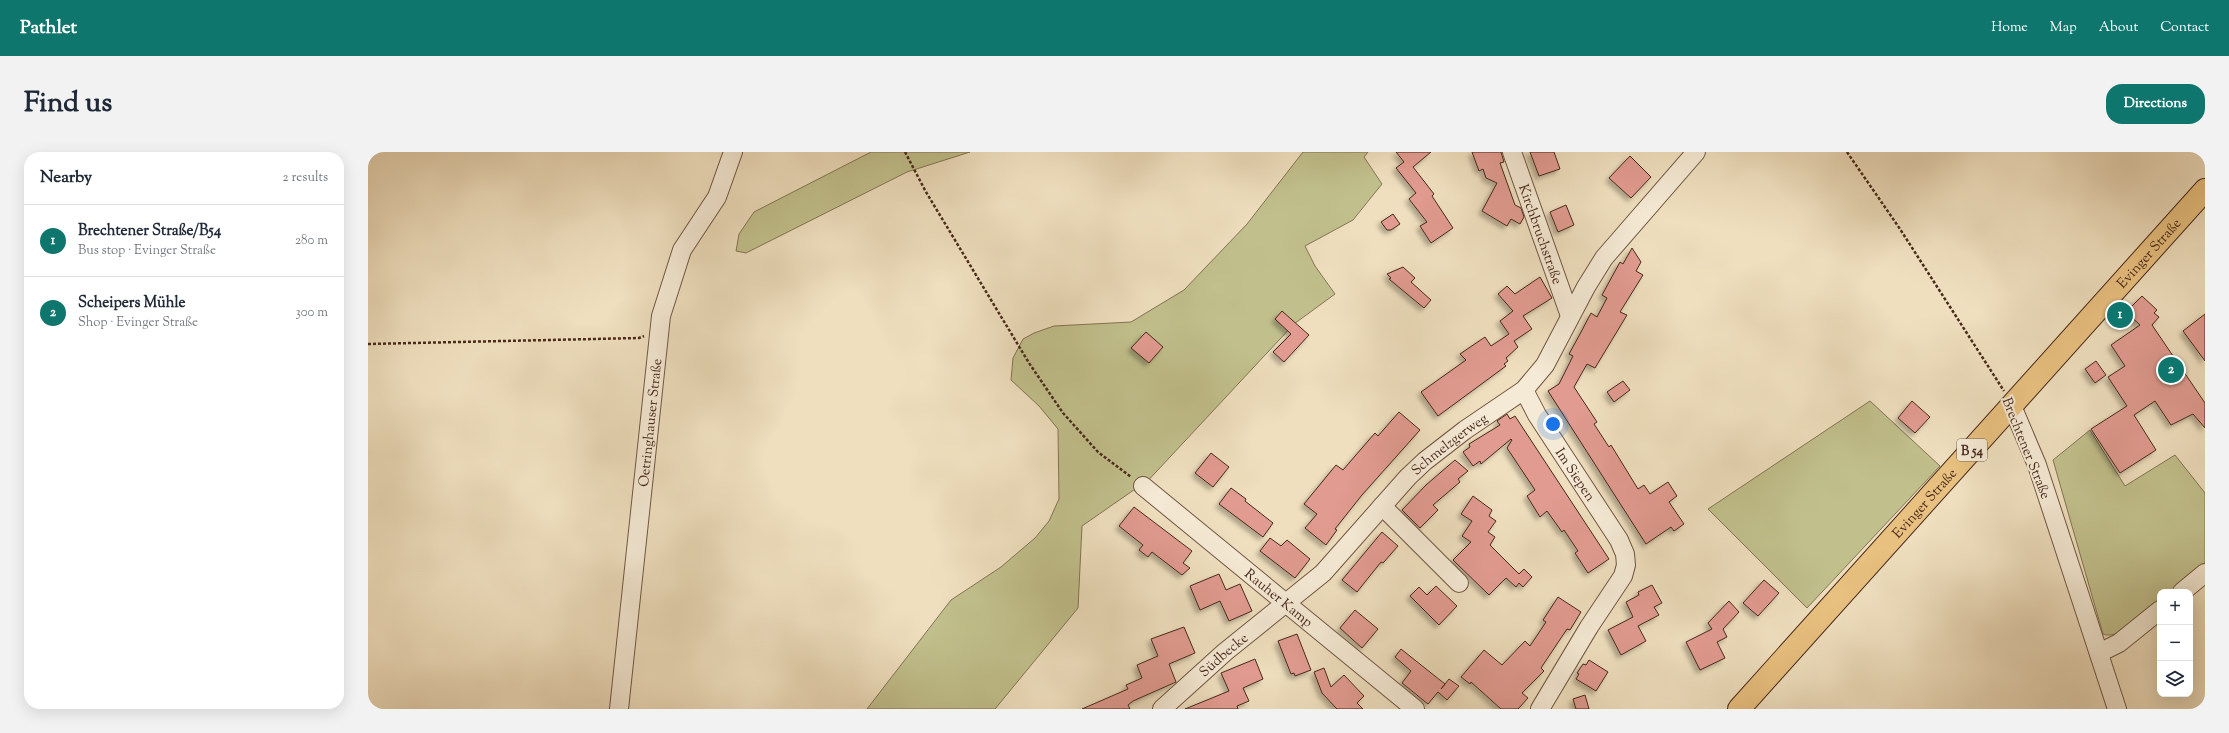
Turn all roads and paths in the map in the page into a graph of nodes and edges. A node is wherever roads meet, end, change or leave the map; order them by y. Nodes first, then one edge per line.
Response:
1 (734, 152) edge
2 (905, 152) edge
3 (1512, 152) edge
4 (1696, 152) edge
5 (1847, 152) edge
6 (2205, 190) edge
7 (1570, 316) junction
8 (659, 329) junction
9 (368, 344) edge
10 (1524, 390) junction
11 (2012, 406) junction
12 (1143, 486) joint
13 (1382, 506) junction
14 (2205, 573) edge
15 (1459, 583) dead end
16 (2186, 589) edge
17 (1288, 603) junction
18 (2157, 612) edge
19 (2099, 653) junction
20 (619, 709) edge
21 (1162, 709) edge
22 (1415, 709) edge
23 (1540, 709) edge
24 (1739, 709) edge
25 (2117, 709) edge

1 - 8 street, Oetringhauser Straße
2 - 12 path
3 - 7 street, Kirchbruchstraße
4 - 7 street
5 - 11 path, Brechtener Straße
6 - 11 main road, Evinger Straße / B 54
7 - 10 street
8 - 9 path
8 - 20 street, Oetringhauser Straße
10 - 13 street, Schmelzgerweg
10 - 23 street, Im Siepen
11 - 19 street, Brechtener Straße
11 - 24 main road, Evinger Straße / B 54
12 - 17 street, Rauher Kamp
13 - 15 street
13 - 17 street, Schmelzgerweg
14 - 16 street
17 - 21 street, Südbecke
17 - 22 street, Rauher Kamp
18 - 19 street
19 - 25 street, Brechtener Straße

